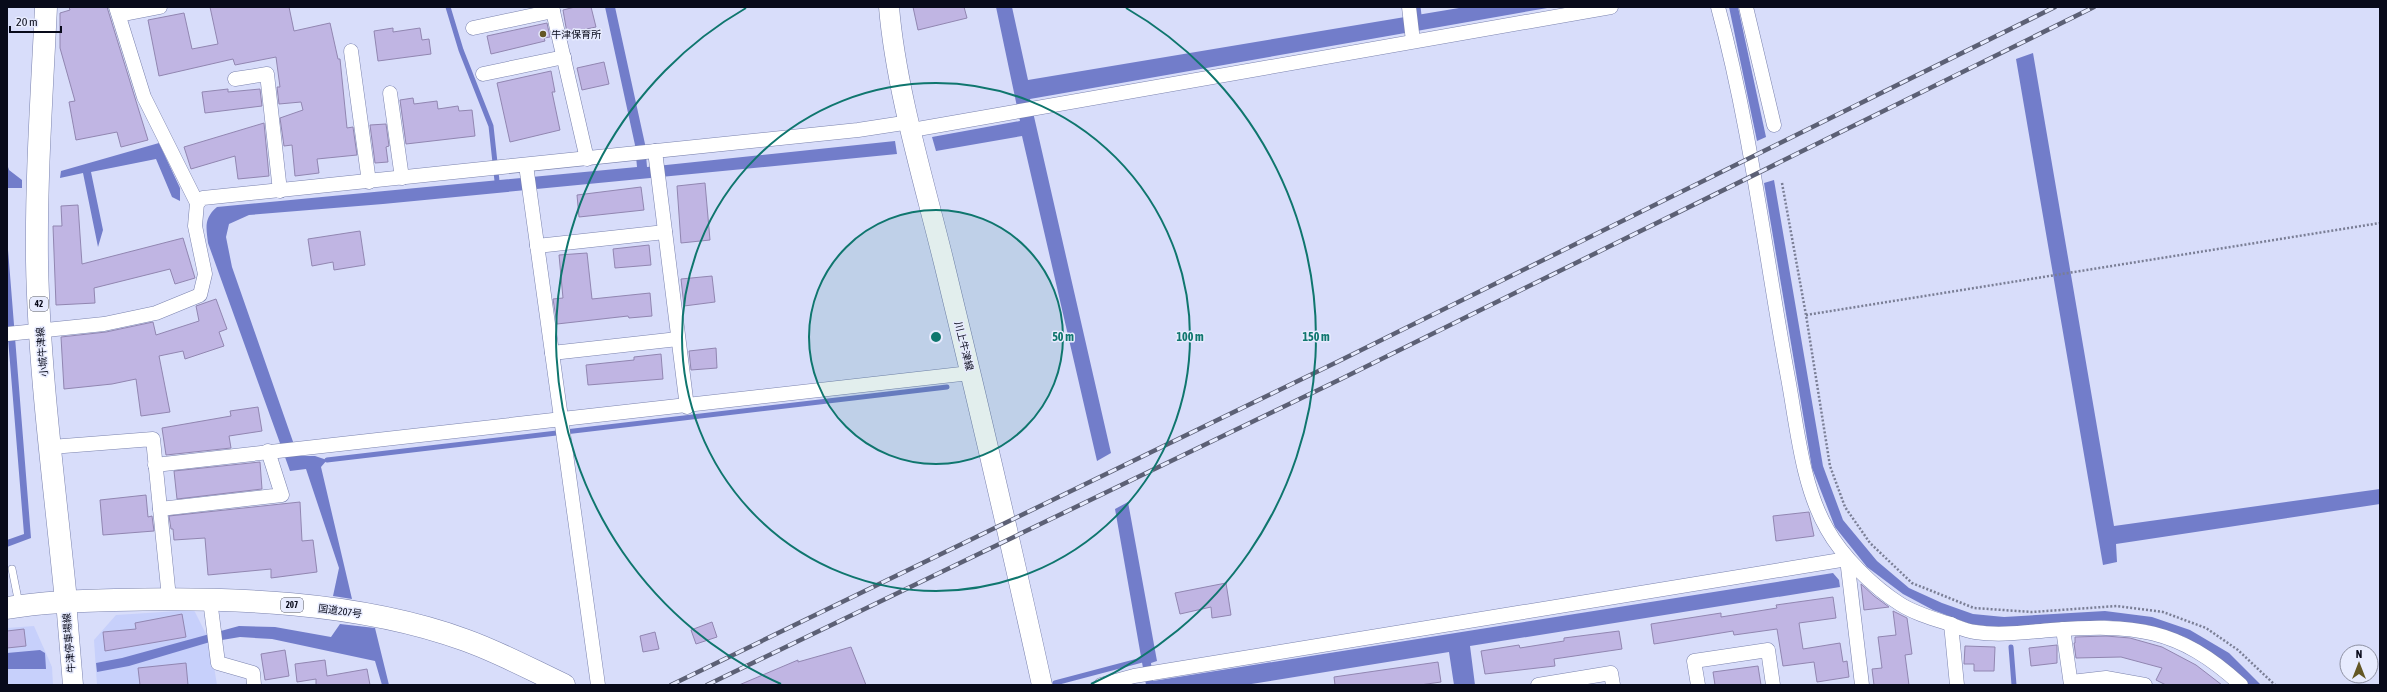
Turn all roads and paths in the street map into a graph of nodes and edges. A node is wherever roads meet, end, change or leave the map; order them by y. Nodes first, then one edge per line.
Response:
1 (46, 7) edge
2 (160, 7) edge
3 (889, 7) edge
4 (1611, 7) edge
5 (1718, 7) edge
6 (1746, 7) edge
7 (1409, 8) edge
8 (553, 9) edge
9 (118, 11) edge
10 (473, 28) dead end
11 (1413, 41) junction
12 (351, 51) dead end
13 (564, 58) junction
14 (483, 74) dead end
15 (235, 79) dead end
16 (390, 93) dead end
17 (1774, 125) dead end
18 (911, 126) junction
19 (655, 151) junction
20 (587, 159) junction
21 (526, 165) junction
22 (402, 178) junction
23 (369, 182) junction
24 (1782, 183) dead end
25 (280, 191) junction
26 (197, 203) junction
27 (2380, 224) edge
28 (665, 232) junction
29 (537, 246) junction
30 (1806, 315) junction
31 (22, 333) edge
32 (678, 339) junction
33 (552, 353) junction
34 (970, 373) junction
35 (687, 407) junction
36 (561, 420) junction
37 (51, 447) junction
38 (273, 451) junction
39 (155, 465) junction
40 (160, 510) junction
41 (1847, 559) junction
42 (12, 569) dead end
43 (169, 598) junction
44 (210, 600) junction
45 (66, 601) junction
46 (13, 607) edge
47 (1951, 624) junction
48 (2063, 629) junction
49 (1135, 680) edge
50 (2071, 683) edge
51 (73, 685) edge
52 (254, 685) edge
53 (564, 685) edge
54 (598, 685) edge
55 (1042, 685) edge
56 (1101, 685) edge
57 (1538, 685) edge
58 (1613, 685) edge
59 (1698, 685) edge
60 (1773, 685) edge
61 (1862, 685) edge
62 (1957, 685) edge
63 (2145, 685) edge
64 (2241, 685) edge
65 (2275, 685) edge

1 - 31 main road, 小城牛津線 / 42
2 - 9 street
3 - 18 main road, 川上牛津線
4 - 11 street
5 - 41 street
6 - 17 street
7 - 11 street
8 - 10 street
8 - 13 street
9 - 26 street
11 - 18 street
12 - 23 street
13 - 14 street
13 - 20 street
15 - 25 street
16 - 22 street
18 - 19 street
18 - 34 main road, 川上牛津線
19 - 20 street
19 - 28 street
20 - 21 street
21 - 22 street
21 - 29 street
22 - 23 street
23 - 25 street
24 - 30 path
25 - 26 street
26 - 31 street
27 - 30 path
28 - 29 street
28 - 32 street
29 - 33 street
30 - 65 path
31 - 37 main road, 小城牛津線 / 42
32 - 33 street
32 - 35 street
33 - 36 street
34 - 35 street
34 - 55 main road, 川上牛津線
35 - 36 street
36 - 38 street
36 - 54 street
37 - 39 street
37 - 45 main road, 小城牛津線 / 42
38 - 39 street
38 - 40 street
39 - 40 street
40 - 43 street
41 - 47 street
41 - 49 street
41 - 61 street
42 - 46 lane
43 - 44 main road, 国道207号 / 207
43 - 45 main road, 国道207号 / 207
44 - 52 street
44 - 53 main road, 国道207号 / 207
45 - 46 main road, 国道207号 / 207
45 - 51 main road, 牛津停車場線
47 - 48 street
47 - 62 street
48 - 50 street
48 - 64 street
49 - 56 street
50 - 63 street
57 - 58 street
59 - 60 street

